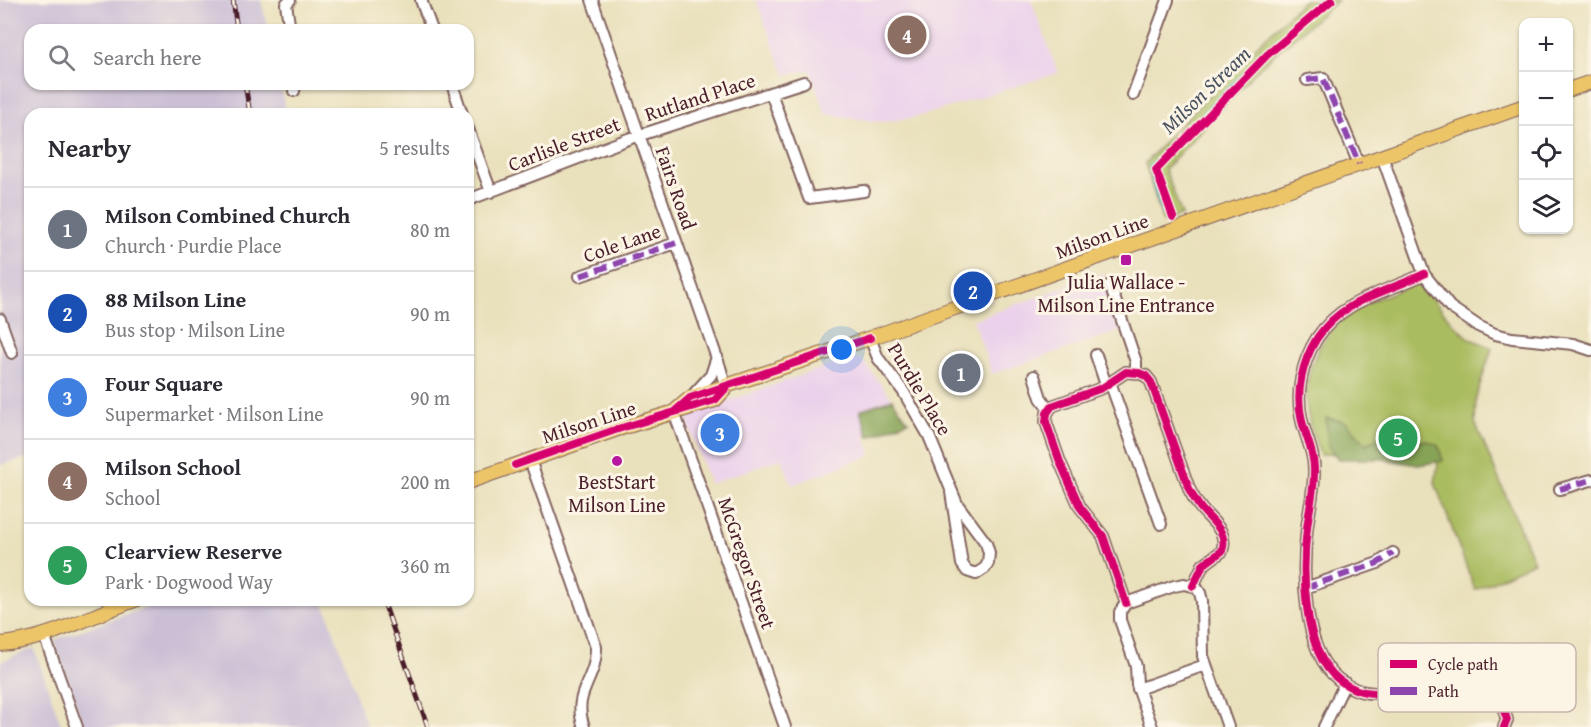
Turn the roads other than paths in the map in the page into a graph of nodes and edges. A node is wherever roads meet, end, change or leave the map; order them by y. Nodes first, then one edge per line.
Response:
1 (290, 0) edge
2 (421, 0) edge
3 (592, 0) edge
4 (1168, 0) edge
5 (289, 24) edge
6 (430, 24) edge
7 (1307, 80) dead end
8 (1591, 81) edge
9 (804, 82) dead end
10 (1573, 88) edge
11 (454, 90) edge
12 (771, 93) junction
13 (1133, 95) dead end
14 (460, 108) edge
15 (1519, 108) edge
16 (639, 135) junction
17 (474, 145) edge
18 (1382, 156) junction
19 (1359, 164) junction
20 (864, 191) dead end
21 (491, 192) junction
22 (474, 198) edge
23 (676, 243) junction
24 (1424, 274) junction
25 (580, 276) dead end
26 (1110, 285) dead end
27 (0, 319) edge
28 (870, 338) junction
29 (1591, 350) edge
30 (12, 353) dead end
31 (1096, 355) dead end
32 (717, 357) junction
33 (1136, 372) junction
34 (1034, 376) dead end
35 (1108, 383) junction
36 (726, 388) junction
37 (690, 398) junction
38 (1049, 408) junction
39 (674, 412) junction
40 (530, 460) junction
41 (474, 480) edge
42 (1591, 480) edge
43 (1560, 489) dead end
44 (951, 492) junction
45 (1161, 524) dead end
46 (1393, 553) dead end
47 (1192, 586) junction
48 (1305, 588) junction
49 (1126, 603) junction
50 (119, 606) edge
51 (44, 635) junction
52 (23, 641) junction
53 (0, 644) edge
54 (0, 652) edge
55 (1205, 665) junction
56 (1345, 683) junction
57 (1138, 689) junction
58 (1378, 693) edge
59 (1504, 712) edge
60 (76, 727) edge
61 (584, 727) edge
62 (785, 727) edge
63 (1152, 727) edge
64 (1228, 727) edge
65 (1324, 727) edge
66 (1504, 727) edge

1 - 5 street
2 - 6 street
3 - 16 street, Fairs Road
4 - 13 street
7 - 19 street
8 - 10 main road
9 - 12 street, Rutland Place
11 - 14 street
12 - 16 street, Rutland Place
12 - 20 street, Rutland Place
15 - 18 main road, Milson Line
16 - 21 street, Carlisle Street
16 - 23 street, Fairs Road
17 - 21 street
18 - 19 main road, Milson Line
18 - 24 street
19 - 28 main road, Milson Line
21 - 22 street, Carlisle Street
23 - 25 street, Cole Lane
23 - 32 street, Fairs Road
24 - 29 street
24 - 48 street
26 - 33 street
27 - 30 street
28 - 36 main road, Milson Line
28 - 44 street, Purdie Place
31 - 35 street
32 - 36 street, Fairs Road
32 - 37 street
33 - 35 street
33 - 47 street
34 - 38 street
35 - 38 street
35 - 45 street
36 - 37 main road, Milson Line
36 - 39 main road, Milson Line
37 - 39 main road, Milson Line
38 - 49 street
39 - 40 main road, Milson Line
39 - 62 street, McGregor Street
40 - 41 main road, Milson Line
40 - 61 street
42 - 43 street
44 - 44 street, Purdie Place
46 - 48 street
47 - 49 street
47 - 55 street
48 - 56 street
49 - 57 street
50 - 51 main road
51 - 52 main road
51 - 60 street
52 - 53 main road
52 - 54 main road
55 - 57 street
55 - 64 street
56 - 58 street
56 - 65 street
57 - 63 street
59 - 66 street

